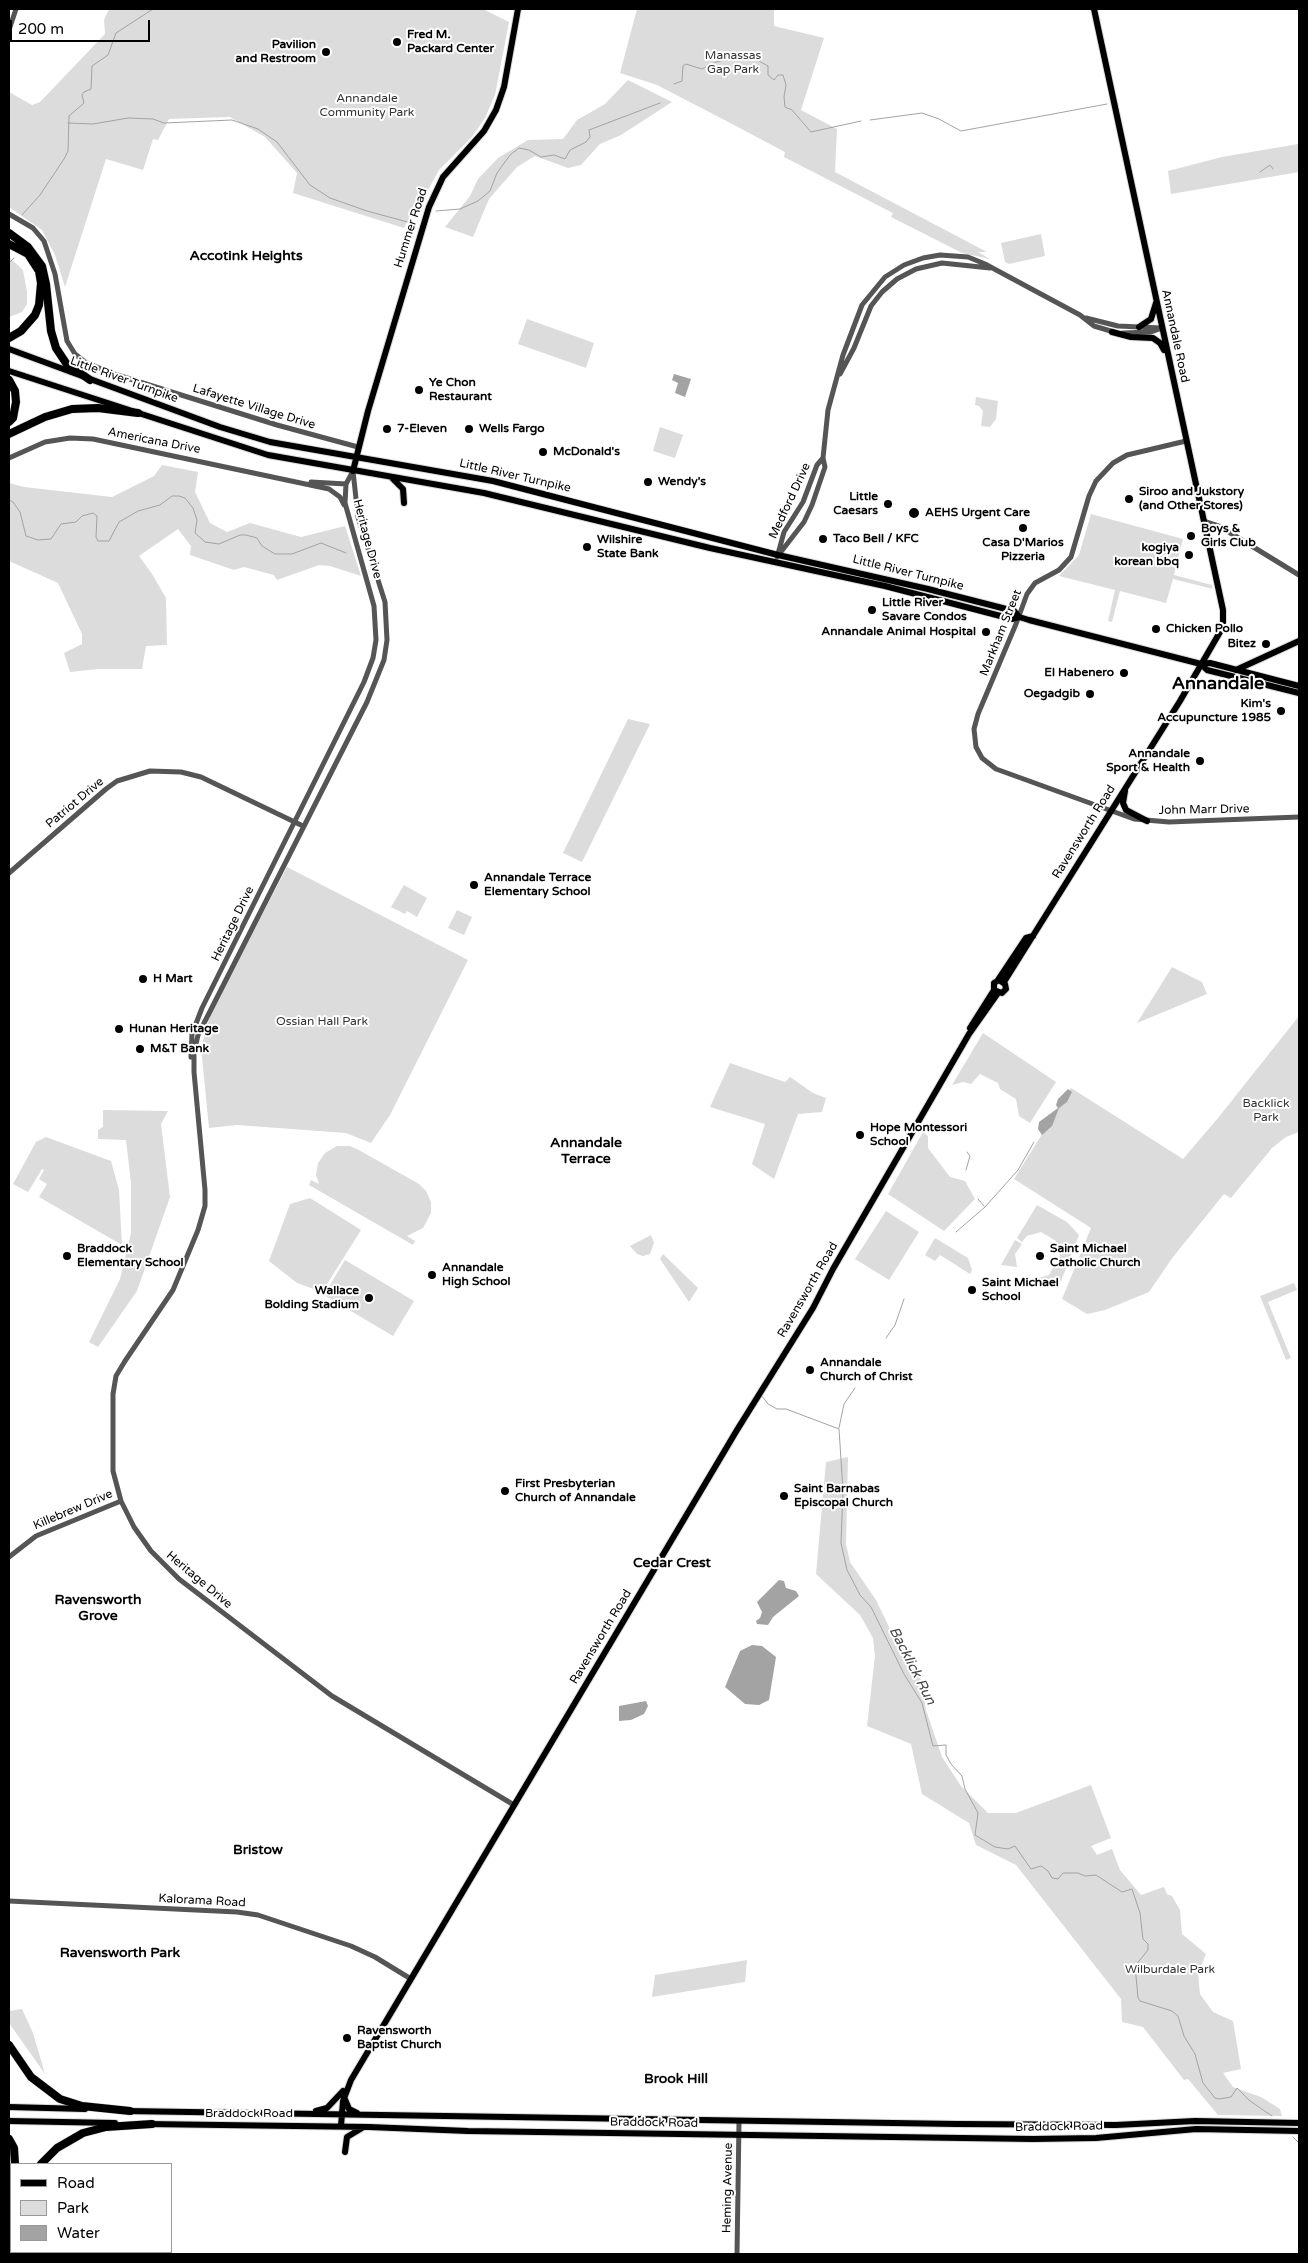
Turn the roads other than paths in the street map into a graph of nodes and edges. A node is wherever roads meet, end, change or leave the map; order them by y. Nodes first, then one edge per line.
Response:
1 (16, 9) edge
2 (518, 9) edge
3 (1094, 9) edge
4 (9, 30) edge
5 (9, 214) edge
6 (9, 233) edge
7 (9, 244) edge
8 (992, 268) junction
9 (1156, 302) junction
10 (1083, 317) junction
11 (1138, 327) junction
12 (1162, 328) junction
13 (1112, 332) junction
14 (9, 338) edge
15 (9, 349) edge
16 (1169, 359) junction
17 (9, 371) edge
18 (838, 376) junction
19 (9, 380) edge
20 (90, 380) junction
21 (138, 413) junction
22 (9, 422) edge
23 (9, 434) edge
24 (1186, 441) junction
25 (358, 447) junction
26 (9, 458) edge
27 (355, 458) junction
28 (824, 458) junction
29 (353, 471) junction
30 (390, 477) junction
31 (298, 481) junction
32 (346, 484) junction
33 (404, 503) dead end
34 (347, 513) junction
35 (1204, 521) junction
36 (778, 555) junction
37 (774, 562) junction
38 (1299, 575) edge
39 (1019, 617) junction
40 (1299, 641) edge
41 (1201, 664) junction
42 (1236, 670) junction
43 (1299, 686) edge
44 (1299, 693) edge
45 (987, 763) joint
46 (1125, 789) junction
47 (1110, 812) junction
48 (1299, 817) edge
49 (1147, 821) junction
50 (294, 822) junction
51 (303, 826) junction
52 (9, 873) edge
53 (219, 974) junction
54 (225, 978) junction
55 (1001, 981) junction
56 (996, 992) junction
57 (194, 1072) junction
58 (121, 1500) junction
59 (9, 1557) edge
60 (514, 1805) junction
61 (9, 1902) edge
62 (411, 1979) junction
63 (9, 2045) edge
64 (351, 2080) junction
65 (344, 2095) junction
66 (9, 2107) edge
67 (130, 2111) junction
68 (294, 2113) junction
69 (341, 2114) junction
70 (361, 2114) junction
71 (9, 2121) edge
72 (739, 2122) junction
73 (1299, 2123) edge
74 (152, 2124) junction
75 (341, 2126) junction
76 (368, 2127) junction
77 (1299, 2131) edge
78 (739, 2135) junction
79 (9, 2139) edge
80 (345, 2152) dead end
81 (15, 2163) edge
82 (42, 2163) edge
83 (737, 2254) edge

1 - 4 street
2 - 25 main road, Hummer Road
3 - 9 main road, Annandale Road
5 - 25 street, Lafayette Village Drive
6 - 20 highway
7 - 14 highway
8 - 10 street, Medford Drive
8 - 18 street, Medford Drive
8 - 18 street, Medford Drive
9 - 11 main road
9 - 12 main road, Annandale Road
10 - 11 street, Medford Drive
10 - 13 street, Medford Drive
11 - 12 street, Medford Drive
12 - 13 street, Medford Drive
12 - 16 main road, Annandale Road
13 - 16 main road
15 - 20 main road, Little River Turnpike
16 - 24 main road, Annandale Road
17 - 21 main road, Little River Turnpike
18 - 28 street, Medford Drive
19 - 22 highway
20 - 27 main road, Little River Turnpike
21 - 23 highway
21 - 29 main road, Little River Turnpike
24 - 35 main road, Annandale Road
24 - 39 street, Markham Street
25 - 27 main road, Hummer Road
26 - 31 street, Americana Drive
27 - 29 main road, Hummer Road
27 - 36 main road, Little River Turnpike
28 - 36 street, Medford Drive
28 - 36 street, Medford Drive
29 - 30 main road, Little River Turnpike
29 - 32 street, Heritage Drive
29 - 51 street, Heritage Drive
30 - 33 main road
30 - 37 main road, Little River Turnpike
31 - 32 street, Americana Drive
31 - 34 street, Americana Drive
32 - 34 street, Heritage Drive
34 - 50 street, Heritage Drive
35 - 38 street
35 - 41 main road, Annandale Road
36 - 37 street, Medford Drive
36 - 39 main road, Little River Turnpike
37 - 39 main road, Little River Turnpike
39 - 41 main road, Little River Turnpike
39 - 45 street, Markham Street
40 - 42 main road
41 - 42 main road, Little River Turnpike
41 - 44 main road, Little River Turnpike
41 - 46 main road, Ravensworth Road
42 - 43 main road, Little River Turnpike
45 - 47 street, John Marr Drive
46 - 47 main road, Ravensworth Road
46 - 49 main road
47 - 49 street, John Marr Drive
47 - 55 main road, Ravensworth Road
48 - 49 street, John Marr Drive
50 - 51 street, Patriot Drive
50 - 52 street, Patriot Drive
50 - 53 street, Heritage Drive
51 - 54 street, Heritage Drive
53 - 54 street
53 - 57 street, Heritage Drive
54 - 57 street, Heritage Drive
55 - 56 main road, Ravensworth Road
55 - 56 main road, Ravensworth Road
56 - 60 main road, Ravensworth Road
57 - 58 street, Heritage Drive
58 - 59 street, Killebrew Drive
58 - 60 street, Heritage Drive
60 - 62 main road, Ravensworth Road
61 - 62 street, Kalorama Road
62 - 64 main road, Ravensworth Road
63 - 67 highway
64 - 65 main road, Ravensworth Road
64 - 68 main road
65 - 69 main road, Ravensworth Road
65 - 70 main road
66 - 67 main road, Braddock Road
67 - 68 main road, Braddock Road
68 - 69 main road, Braddock Road
69 - 70 main road, Braddock Road
69 - 75 main road, Ravensworth Road
70 - 72 main road, Braddock Road
71 - 74 main road, Braddock Road
72 - 73 main road, Braddock Road
72 - 78 street, Heming Avenue
74 - 75 main road, Braddock Road
74 - 82 highway
75 - 76 main road, Braddock Road
76 - 78 main road, Braddock Road
76 - 80 main road
77 - 78 main road, Braddock Road
78 - 83 street, Heming Avenue
79 - 81 highway

